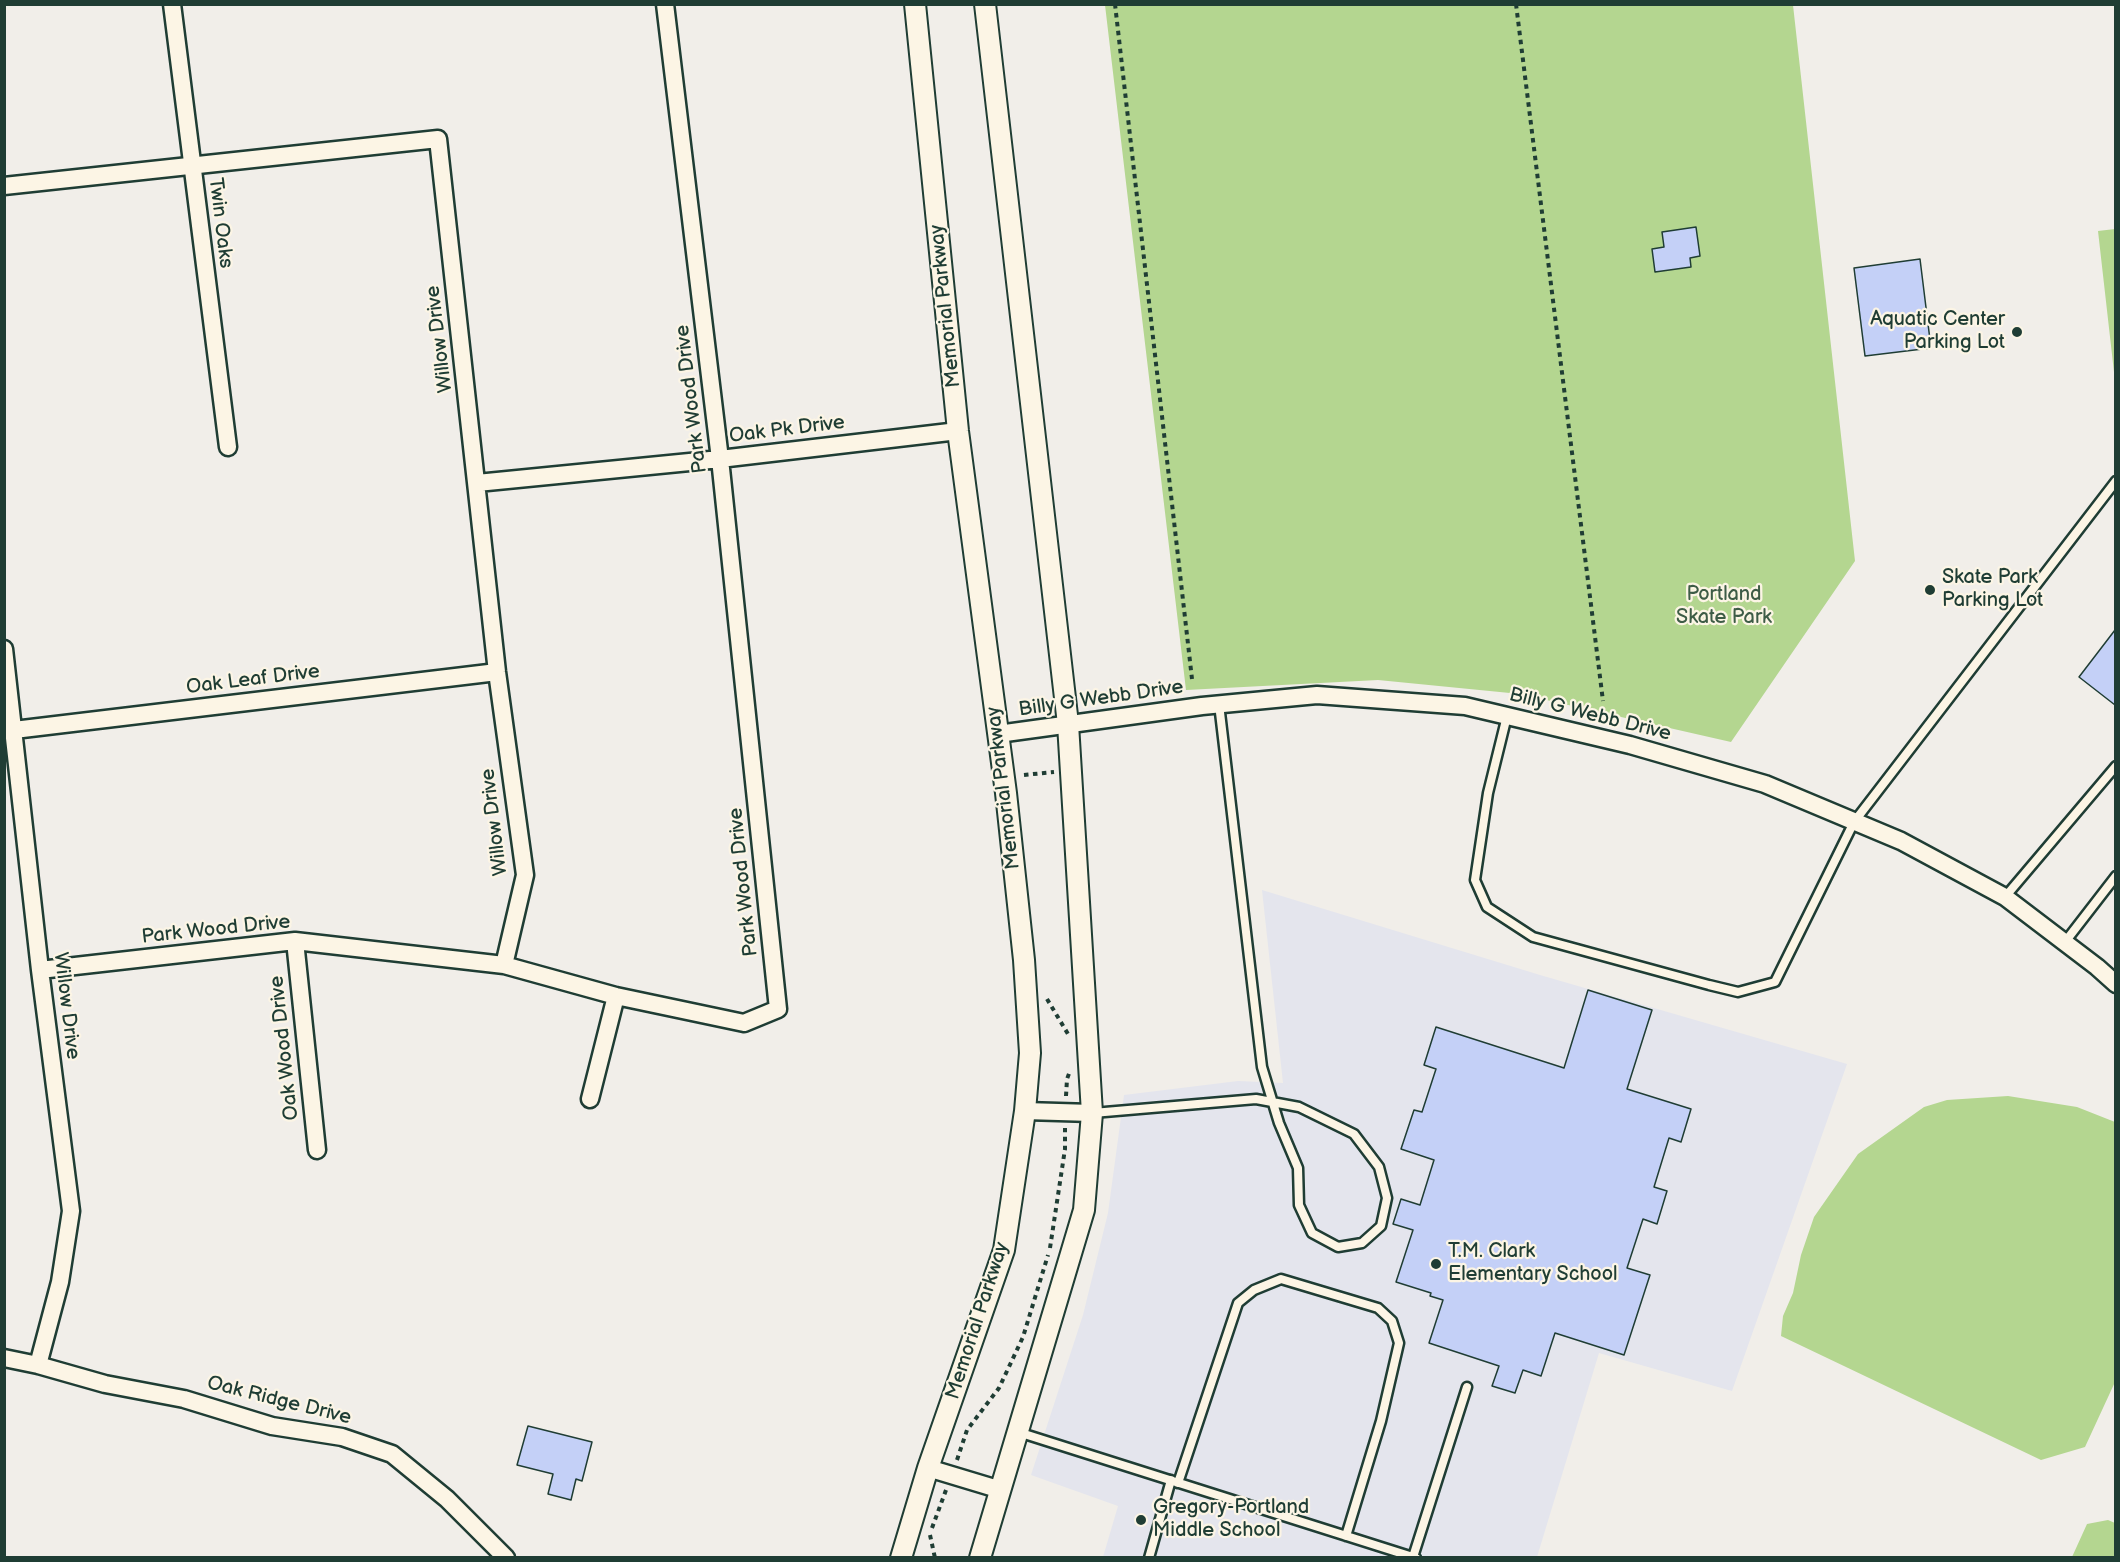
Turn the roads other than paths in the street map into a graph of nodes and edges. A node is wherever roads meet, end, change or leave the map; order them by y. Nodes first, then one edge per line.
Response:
1 (172, 4) edge
2 (665, 4) edge
3 (915, 4) edge
4 (985, 4) edge
5 (192, 167) junction
6 (4, 186) edge
7 (958, 431) junction
8 (228, 447) dead end
9 (720, 459) junction
10 (2115, 482) edge
11 (477, 483) junction
12 (4, 649) edge
13 (497, 672) junction
14 (1219, 704) junction
15 (1507, 716) junction
16 (1068, 724) junction
17 (14, 730) junction
18 (998, 734) junction
19 (2115, 766) edge
20 (1854, 822) junction
21 (2115, 876) edge
22 (2005, 897) junction
23 (295, 941) junction
24 (2065, 942) junction
25 (504, 965) junction
26 (40, 970) junction
27 (2115, 984) edge
28 (616, 996) junction
29 (590, 1099) dead end
30 (1274, 1102) junction
31 (1025, 1111) junction
32 (1092, 1113) junction
33 (317, 1150) dead end
34 (4, 1358) edge
35 (38, 1365) junction
36 (1467, 1387) dead end
37 (1018, 1432) junction
38 (928, 1468) junction
39 (1174, 1481) junction
40 (1001, 1490) junction
41 (1346, 1536) junction
42 (497, 1554) edge
43 (902, 1557) edge
44 (980, 1557) edge
45 (1149, 1557) edge
46 (1414, 1557) edge

1 - 5 street, Twin Oaks
2 - 9 street, Park Wood Drive
3 - 7 street, Memorial Parkway
4 - 16 street
5 - 6 street, Willow Drive
5 - 8 street, Twin Oaks
5 - 11 street, Willow Drive
7 - 9 street, Oak Pk Drive
7 - 18 street, Memorial Parkway
9 - 11 street, Oak Pk Drive
9 - 28 street, Park Wood Drive
10 - 20 lane
11 - 13 street, Willow Drive
12 - 17 street, Willow Drive
13 - 17 street, Oak Leaf Drive
13 - 25 street, Willow Drive
14 - 15 street, Billy G Webb Drive
14 - 16 street, Billy G Webb Drive
14 - 30 lane
15 - 20 street, Billy G Webb Drive
15 - 20 lane
16 - 18 street, Billy G Webb Drive
16 - 32 street
17 - 26 street, Willow Drive
18 - 31 street, Memorial Parkway
19 - 22 lane
20 - 22 street, Billy G Webb Drive
21 - 24 lane
22 - 24 street, Billy G Webb Drive
23 - 25 street, Park Wood Drive
23 - 26 street, Park Wood Drive
23 - 33 street, Oak Wood Drive
24 - 27 street, Billy G Webb Drive
25 - 28 street, Park Wood Drive
26 - 35 street, Willow Drive
28 - 29 street
30 - 30 lane
30 - 32 lane
31 - 32 street
31 - 38 street, Memorial Parkway
32 - 37 street
34 - 35 street, Oak Ridge Drive
35 - 42 street, Oak Ridge Drive
36 - 46 lane
37 - 39 lane
37 - 40 street
38 - 40 street
38 - 43 street, Memorial Parkway
39 - 41 lane
39 - 41 lane
39 - 45 lane
40 - 44 street
41 - 46 lane

